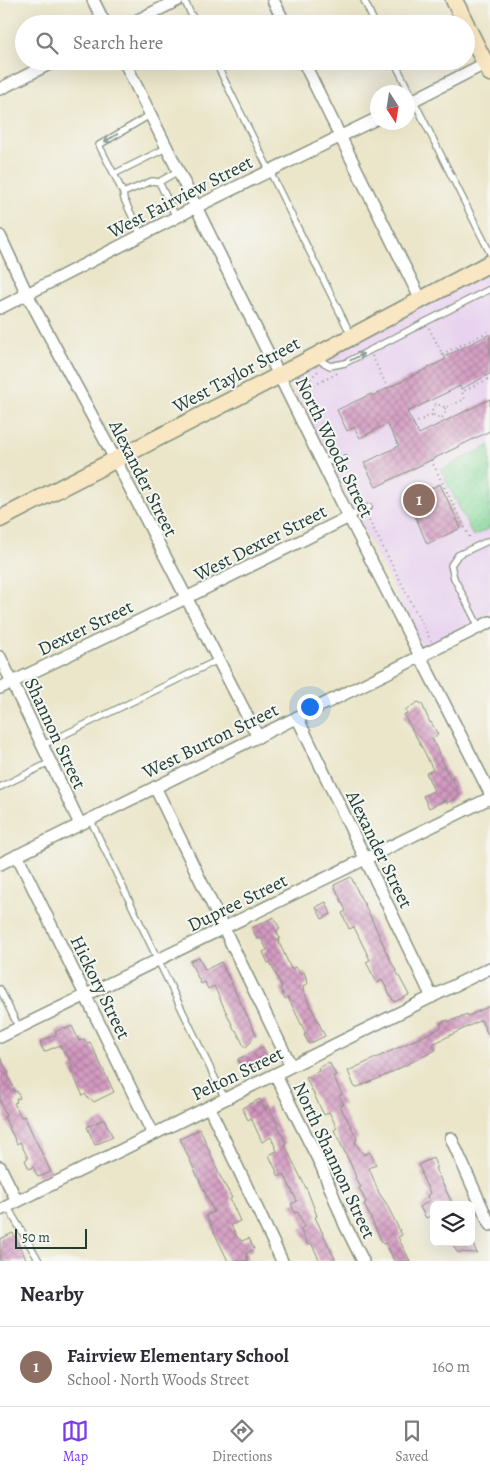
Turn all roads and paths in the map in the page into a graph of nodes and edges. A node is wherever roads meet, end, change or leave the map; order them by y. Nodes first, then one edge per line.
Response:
1 (93, 0) edge
2 (178, 0) edge
3 (184, 0) edge
4 (273, 0) edge
5 (364, 0) edge
6 (454, 0) edge
7 (100, 15) edge
8 (148, 15) edge
9 (192, 15) edge
10 (280, 15) edge
11 (372, 15) edge
12 (462, 15) edge
13 (475, 41) edge
14 (488, 66) edge
15 (37, 70) edge
16 (128, 70) edge
17 (219, 70) edge
18 (307, 70) edge
19 (398, 70) edge
20 (404, 85) edge
21 (0, 89) edge
22 (415, 99) edge
23 (415, 110) edge
24 (150, 115) junction
25 (370, 122) edge
26 (339, 137) junction
27 (166, 148) junction
28 (269, 171) junction
29 (178, 172) junction
30 (114, 174) junction
31 (159, 182) junction
32 (124, 193) junction
33 (196, 207) junction
34 (176, 217) junction
35 (141, 235) junction
36 (0, 236) edge
37 (490, 253) edge
38 (490, 264) edge
39 (490, 289) edge
40 (28, 294) junction
41 (421, 300) junction
42 (0, 308) edge
43 (426, 322) junction
44 (490, 331) edge
45 (352, 336) junction
46 (370, 350) junction
47 (442, 354) junction
48 (319, 360) junction
49 (445, 360) dead end
50 (285, 372) junction
51 (490, 378) edge
52 (303, 386) junction
53 (388, 388) dead end
54 (433, 399) dead end
55 (436, 405) junction
56 (445, 408) junction
57 (433, 414) junction
58 (413, 424) dead end
59 (337, 455) dead end
60 (346, 459) dead end
61 (116, 460) junction
62 (431, 460) dead end
63 (323, 462) junction
64 (369, 507) dead end
65 (366, 514) dead end
66 (349, 517) junction
67 (0, 519) edge
68 (490, 540) edge
69 (475, 547) junction
70 (186, 598) junction
71 (486, 626) edge
72 (435, 649) junction
73 (0, 657) edge
74 (420, 657) junction
75 (218, 660) junction
76 (13, 682) junction
77 (0, 688) edge
78 (297, 717) junction
79 (258, 737) junction
80 (43, 745) junction
81 (51, 762) junction
82 (0, 787) edge
83 (155, 787) junction
84 (490, 793) edge
85 (490, 798) edge
86 (85, 822) junction
87 (17, 855) junction
88 (365, 859) junction
89 (0, 864) edge
90 (224, 928) junction
91 (158, 960) junction
92 (490, 968) edge
93 (0, 989) edge
94 (86, 995) junction
95 (432, 997) junction
96 (19, 1028) junction
97 (0, 1037) edge
98 (291, 1066) junction
99 (275, 1074) junction
100 (225, 1099) junction
101 (209, 1107) junction
102 (153, 1134) junction
103 (450, 1138) dead end
104 (0, 1167) edge
105 (486, 1204) edge
106 (8, 1206) edge
107 (490, 1224) edge
108 (39, 1261) edge
109 (282, 1261) edge
110 (363, 1261) edge

1 - 7 street
2 - 8 street
3 - 9 lane
4 - 10 street
5 - 11 lane
6 - 12 main road
13 - 14 main road
14 - 22 street
15 - 21 street
16 - 24 street, North Woods Street
17 - 28 lane
18 - 26 street
19 - 20 lane
23 - 37 lane
24 - 27 street, North Woods Street
24 -> 30 lane
25 - 26 street, West Fairview Street
26 - 28 street, West Fairview Street
26 - 41 street
27 - 29 street, North Woods Street
27 - 30 lane
28 - 33 street, West Fairview Street
28 - 45 lane
29 - 31 lane
29 - 33 street, North Woods Street
30 - 32 lane
31 - 32 lane
31 - 34 lane
32 - 35 lane
33 - 34 street, West Fairview Street
33 - 50 street, North Woods Street
34 - 35 street, West Fairview Street
35 - 40 street, West Fairview Street
36 - 40 street, Alexander Street
38 - 41 main road, West Taylor Street
39 - 43 lane
40 - 42 street, West Fairview Street
40 - 61 street, Alexander Street
41 - 45 main road, West Taylor Street
43 - 46 lane
43 - 47 path
44 - 47 path
45 - 48 main road, West Taylor Street
48 -> 46 lane
46 - 53 path
47 - 49 path
48 - 50 main road, West Taylor Street
48 - 52 path
50 - 52 path
50 - 61 main road, West Taylor Street
50 - 63 street, North Woods Street
51 - 56 path
52 - 59 path
54 - 55 path
55 - 56 path
55 - 57 path
56 - 57 path
57 - 58 path
60 - 63 lane
61 - 67 main road, West Taylor Street
61 - 70 street, Alexander Street
62 - 69 path
63 - 66 street, North Woods Street
64 - 66 lane
65 - 72 path
66 - 70 street, West Dexter Street
66 - 74 street, North Woods Street
68 - 69 lane
69 - 71 lane
70 - 75 street, Alexander Street
70 - 76 street, Dexter Street
71 - 72 street, West Burton Street
72 - 74 street, West Burton Street
73 - 76 street, Shannon Street
74 - 78 street, West Burton Street
74 - 84 street, North Woods Street
75 - 79 street, Alexander Street
75 - 80 lane
76 - 77 street, Dexter Street
76 - 80 street, Shannon Street
78 - 79 street, West Burton Street
78 - 88 street, Alexander Street
79 - 83 street, West Burton Street
80 - 81 street, Shannon Street
81 - 82 lane
81 - 86 street, Shannon Street
83 - 86 street, West Burton Street
83 - 90 street, North Shannon Street
85 - 88 street, Dupree Street
86 - 87 street, West Burton Street
86 - 91 lane
87 - 89 street, West Burton Street
87 - 94 street, Hickory Street
88 - 90 street, Dupree Street
88 - 95 street, Alexander Street
90 - 91 street, Dupree Street
90 - 98 street, North Shannon Street
91 - 94 street, Dupree Street
91 - 100 lane
92 - 95 street, Pelton Street
93 - 96 lane
94 - 96 street, Dupree Street
94 - 102 street, Hickory Street
95 - 98 street, Pelton Street
96 - 97 street, Dupree Street
98 - 99 street, Pelton Street
99 - 100 street, Pelton Street
99 - 110 street, North Shannon Street
100 - 101 street, Pelton Street
101 - 102 street, Pelton Street
101 - 109 street
102 - 106 street, Pelton Street
103 - 105 street
104 - 106 street
105 - 107 street
106 - 108 lane

